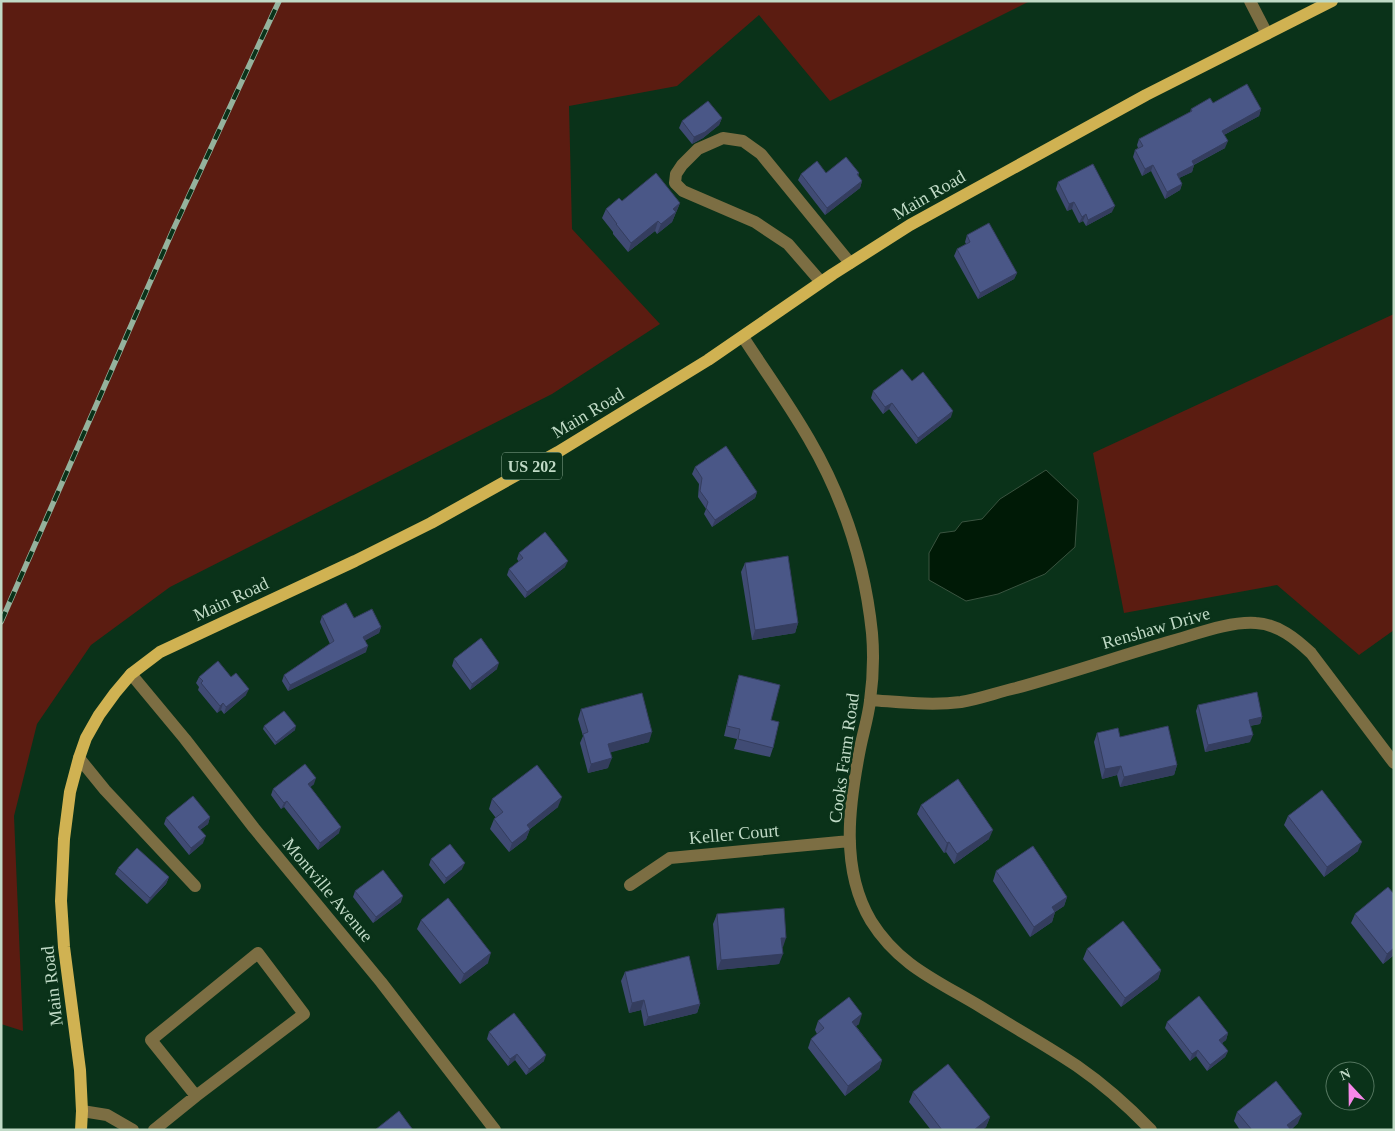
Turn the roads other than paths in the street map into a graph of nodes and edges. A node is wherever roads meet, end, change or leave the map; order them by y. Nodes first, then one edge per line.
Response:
1 (1250, 1) edge
2 (1332, 1) edge
3 (1266, 34) junction
4 (850, 263) junction
5 (822, 282) junction
6 (743, 337) junction
7 (131, 674) junction
8 (870, 700) junction
9 (79, 758) junction
10 (1394, 763) edge
11 (850, 841) junction
12 (630, 885) dead end
13 (195, 886) dead end
14 (196, 1096) junction
15 (82, 1111) junction
16 (81, 1130) edge
17 (133, 1130) edge
18 (154, 1130) edge
19 (495, 1130) edge
20 (1151, 1130) edge

1 - 3 street
2 - 3 main road, Main Road / US 202
3 - 4 main road, Main Road / US 202
4 - 5 main road, Main Road / US 202
4 - 5 street
5 - 6 main road, Main Road / US 202
6 - 7 main road, Main Road / US 202
6 - 8 street, Cooks Farm Road
7 - 9 main road, Main Road / US 202
7 - 19 street, Montville Avenue
8 - 10 street, Renshaw Drive
8 - 11 street, Cooks Farm Road
9 - 13 street
9 - 15 main road, Main Road / US 202
11 - 12 street, Keller Court
11 - 20 street, Cooks Farm Road
14 - 14 street
14 - 18 street
15 - 16 main road, Main Road / US 202
15 - 17 street

